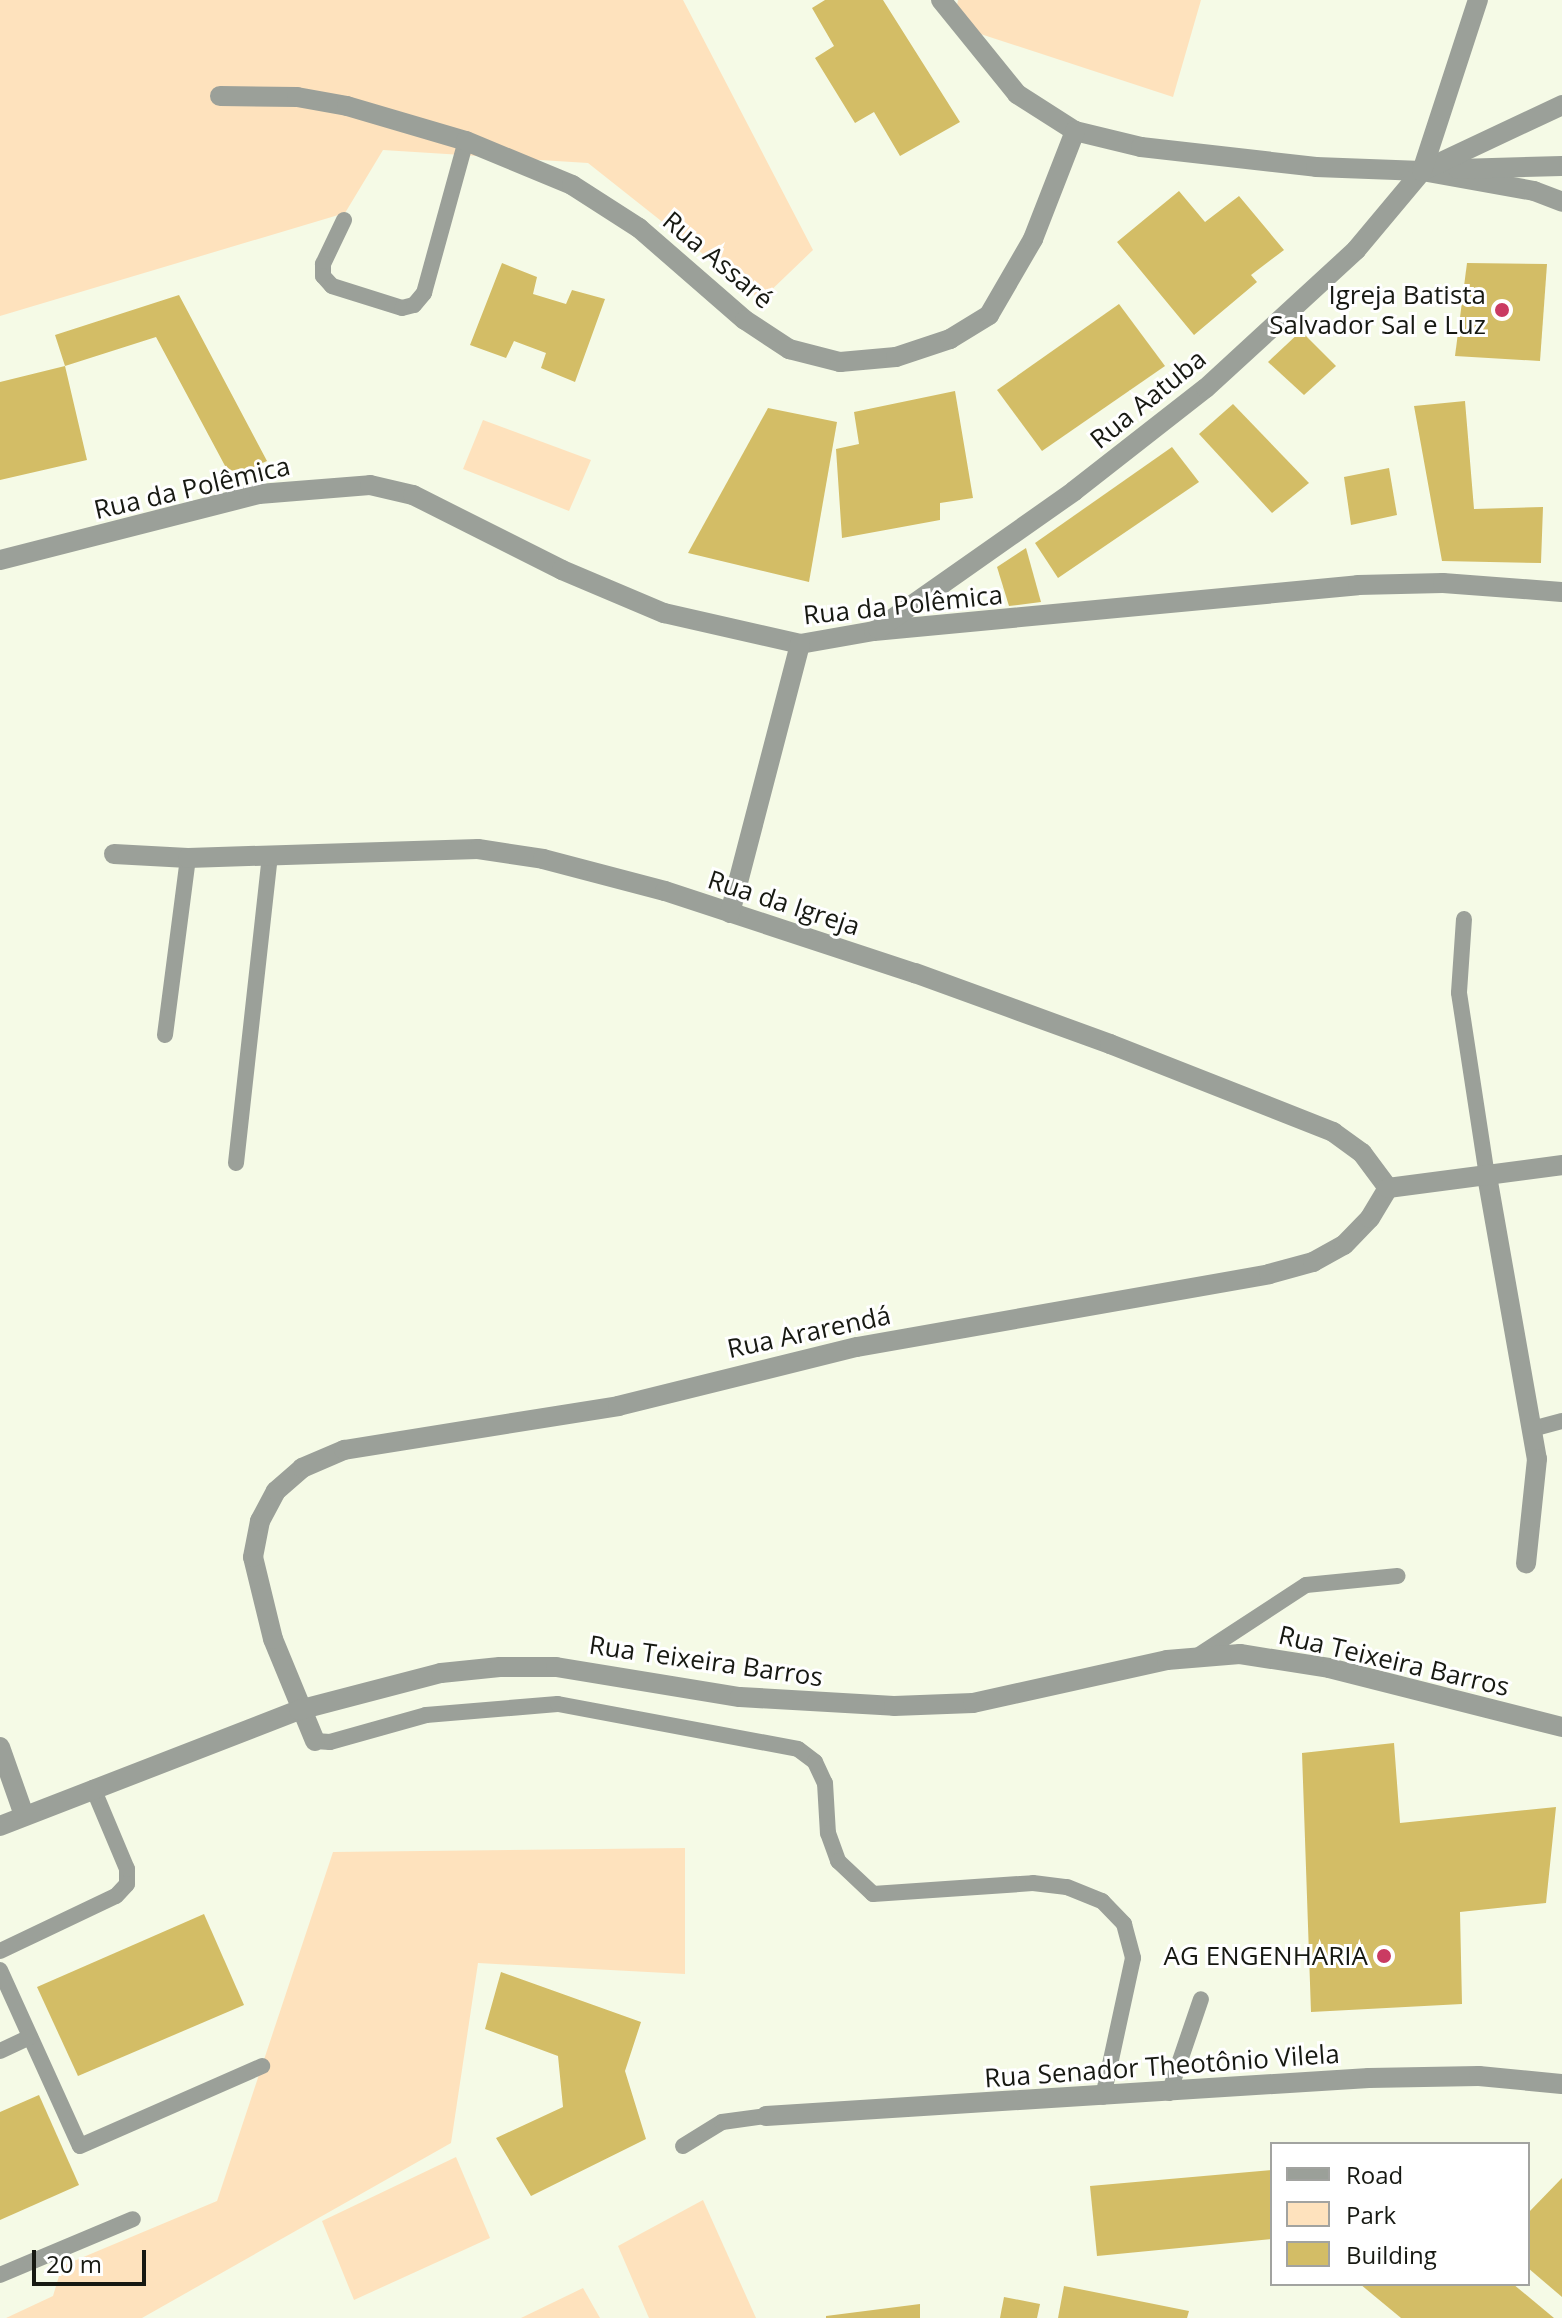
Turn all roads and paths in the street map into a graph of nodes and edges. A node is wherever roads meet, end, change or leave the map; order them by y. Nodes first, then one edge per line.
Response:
1 (941, 0) edge
2 (1478, 0) edge
3 (220, 96) dead end
4 (1562, 105) edge
5 (1075, 131) junction
6 (466, 141) junction
7 (1562, 166) edge
8 (1422, 171) junction
9 (1562, 202) edge
10 (344, 220) dead end
11 (0, 560) edge
12 (1562, 592) edge
13 (874, 631) junction
14 (800, 644) junction
15 (114, 854) dead end
16 (270, 855) junction
17 (188, 858) junction
18 (730, 913) junction
19 (1464, 919) dead end
20 (165, 1035) dead end
21 (236, 1163) dead end
22 (1562, 1165) edge
23 (1487, 1176) junction
24 (1388, 1188) junction
25 (1562, 1421) edge
26 (1532, 1429) junction
27 (1526, 1563) dead end
28 (1398, 1576) dead end
29 (1199, 1655) junction
30 (299, 1710) junction
31 (1562, 1727) edge
32 (315, 1741) joint
33 (0, 1747) edge
34 (93, 1788) junction
35 (24, 1815) junction
36 (0, 1826) edge
37 (0, 1951) edge
38 (0, 1970) edge
39 (1201, 1999) dead end
40 (30, 2037) junction
41 (0, 2051) edge
42 (262, 2066) dead end
43 (1562, 2084) edge
44 (1169, 2093) junction
45 (1103, 2097) junction
46 (766, 2116) joint
47 (683, 2146) dead end
48 (133, 2219) dead end
49 (0, 2275) edge

1 - 5 street
2 - 8 street
3 - 6 street, Rua Assaré
4 - 8 street
5 - 6 street, Rua Assaré
5 - 8 street
6 - 10 lane
7 - 8 street
8 - 9 street
8 - 13 street, Rua Aatuba
11 - 14 street, Rua da Polêmica
12 - 13 street, Rua da Polêmica
13 - 14 street, Rua da Polêmica
14 - 18 street
15 - 17 street, Rua da Igreja
16 - 17 street, Rua da Igreja
16 - 18 street, Rua da Igreja
16 - 21 lane
17 - 20 lane
18 - 24 street, Rua da Igreja
19 - 23 lane
22 - 23 street
23 - 24 street
23 - 26 street
24 - 30 street, Rua Ararendá
25 - 26 lane
26 - 27 street
28 - 29 lane
29 - 30 street, Rua Teixeira Barros
29 - 31 street, Rua Teixeira Barros
30 - 32 street, Rua Ararendá
30 - 34 street, Rua Teixeira Barros
32 - 45 lane
33 - 35 street
34 - 35 street, Rua Teixeira Barros
34 - 37 lane
35 - 36 street, Rua Teixeira Barros
38 - 40 lane
39 - 44 lane
40 - 41 lane
40 - 42 lane
43 - 44 street, Rua Senador Theotônio Vilela
44 - 45 street, Rua Senador Theotônio Vilela
45 - 46 street, Rua Senador Theotônio Vilela
46 - 47 lane
48 - 49 lane

